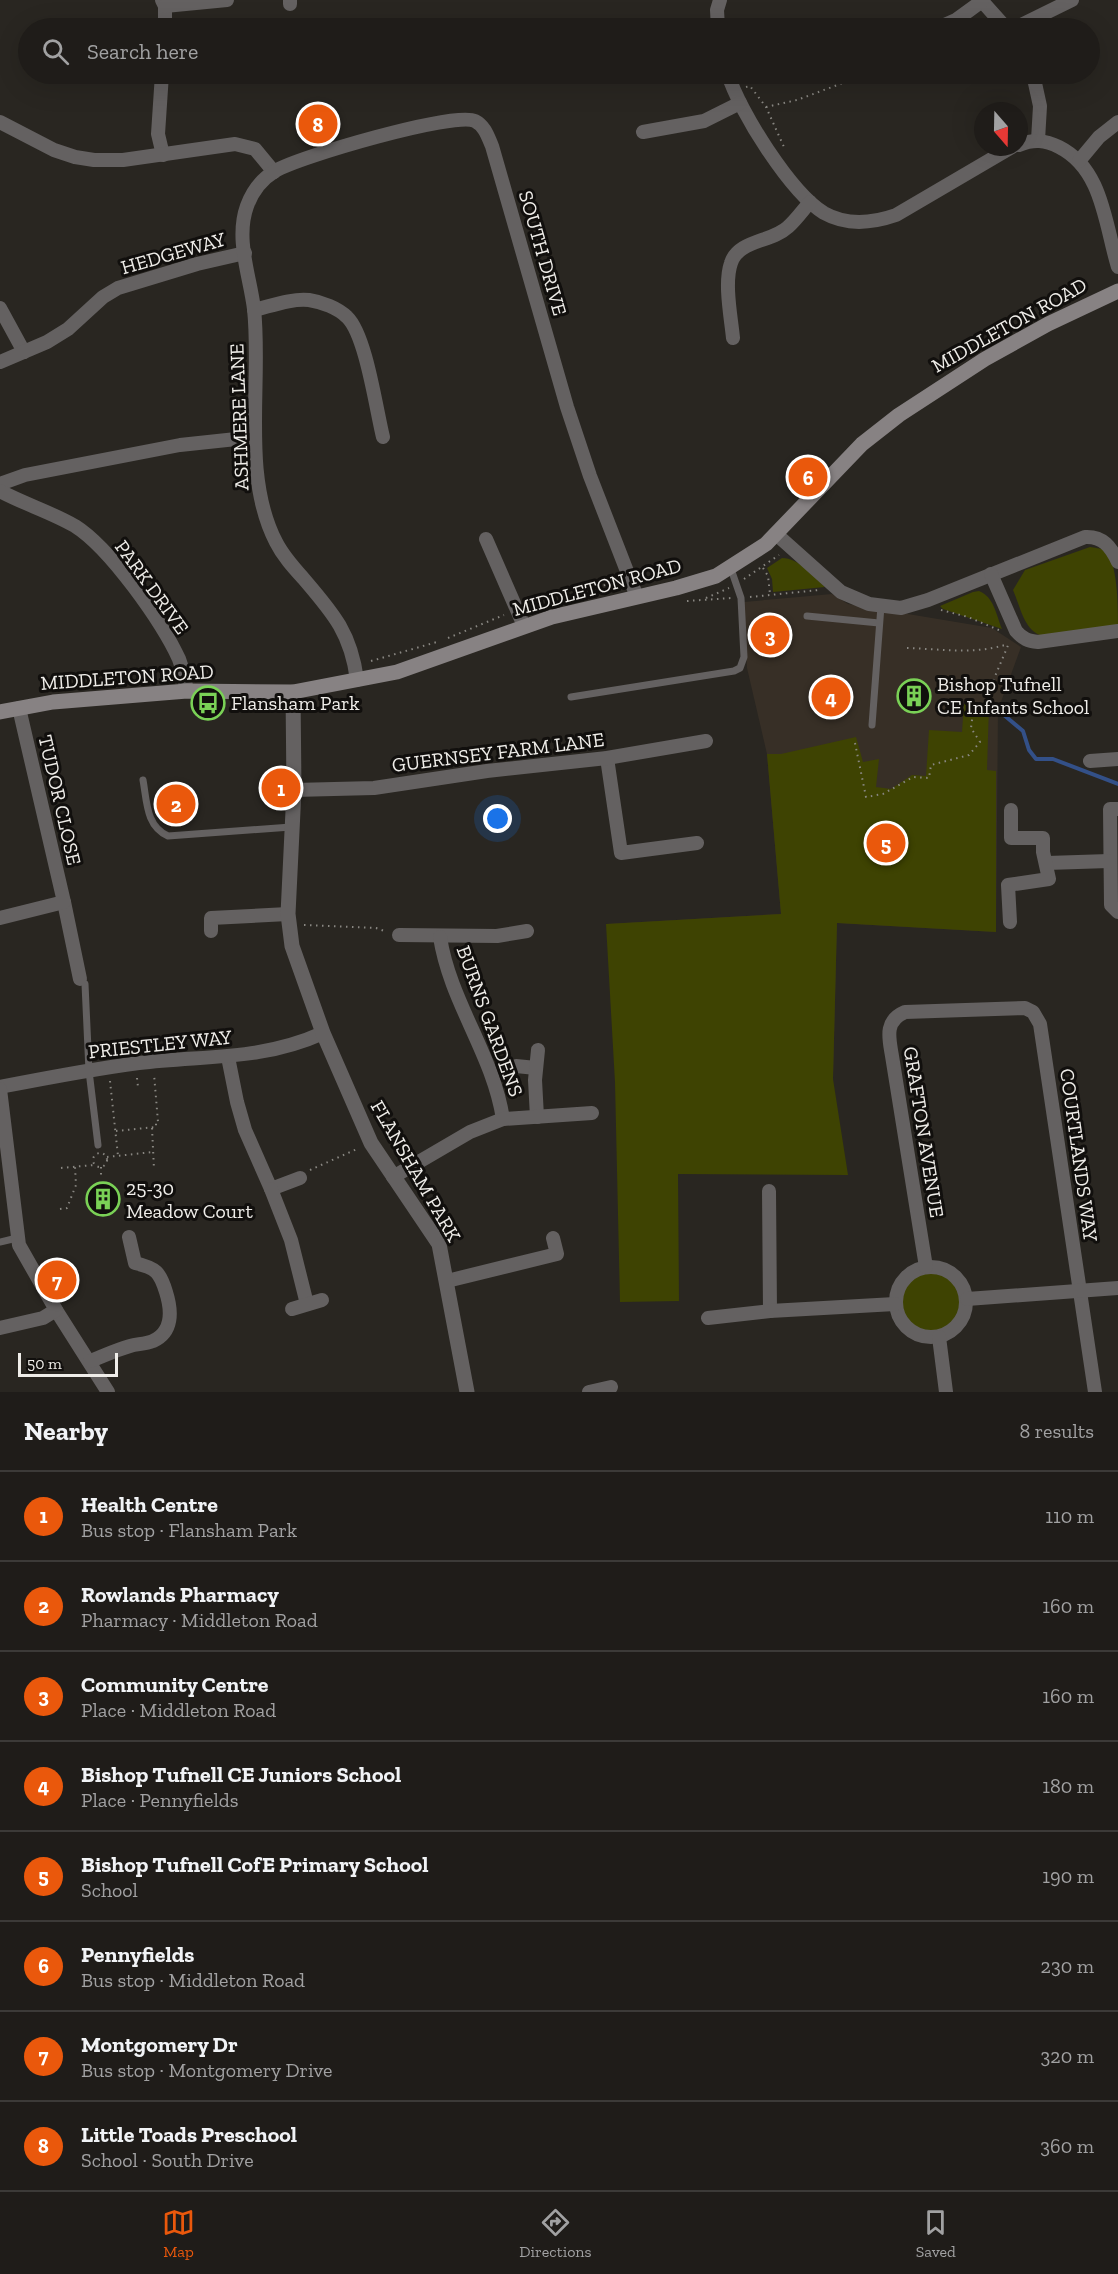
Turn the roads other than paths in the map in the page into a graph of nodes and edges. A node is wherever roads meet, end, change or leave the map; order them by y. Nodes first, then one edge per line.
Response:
1 (227, 0) edge
2 (720, 0) edge
3 (982, 0) edge
4 (1072, 0) edge
5 (164, 3) edge
6 (165, 18) edge
7 (717, 18) edge
8 (959, 18) edge
9 (997, 18) edge
10 (1035, 18) edge
11 (161, 84) edge
12 (732, 84) edge
13 (1036, 84) edge
14 (737, 97) junction
15 (0, 122) edge
16 (1118, 122) edge
17 (643, 132) dead end
18 (1038, 140) junction
19 (1028, 143) edge
20 (163, 155) junction
21 (996, 156) edge
22 (1079, 161) junction
23 (274, 172) junction
24 (810, 202) junction
25 (244, 254) junction
26 (1118, 267) edge
27 (1118, 291) edge
28 (0, 308) edge
29 (254, 310) junction
30 (733, 338) dead end
31 (24, 352) junction
32 (0, 362) edge
33 (255, 437) junction
34 (382, 437) dead end
35 (0, 484) edge
36 (0, 491) edge
37 (776, 534) junction
38 (486, 539) dead end
39 (1118, 562) edge
40 (731, 568) junction
41 (992, 574) junction
42 (637, 597) junction
43 (881, 606) junction
44 (807, 616) dead end
45 (879, 623) junction
46 (524, 626) junction
47 (1118, 631) edge
48 (357, 680) junction
49 (187, 691) junction
50 (292, 692) junction
51 (571, 697) dead end
52 (19, 708) junction
53 (0, 712) edge
54 (872, 725) dead end
55 (706, 741) dead end
56 (607, 758) junction
57 (1118, 759) edge
58 (1090, 761) dead end
59 (143, 780) dead end
60 (294, 790) junction
61 (1118, 809) edge
62 (1011, 810) dead end
63 (291, 827) junction
64 (697, 843) dead end
65 (1109, 861) junction
66 (1047, 863) junction
67 (64, 902) junction
68 (1118, 912) edge
69 (0, 918) edge
70 (289, 920) junction
71 (1010, 922) dead end
72 (527, 931) dead end
73 (211, 932) dead end
74 (399, 935) road end
75 (440, 937) junction
76 (82, 981) joint
77 (1040, 1024) joint
78 (322, 1033) junction
79 (538, 1050) dead end
80 (228, 1058) junction
81 (516, 1066) dead end
82 (536, 1068) junction
83 (89, 1074) junction
84 (0, 1088) edge
85 (592, 1113) dead end
86 (537, 1117) junction
87 (503, 1119) junction
88 (98, 1145) dead end
89 (393, 1177) junction
90 (300, 1178) road end
91 (271, 1189) junction
92 (769, 1191) dead end
93 (129, 1236) dead end
94 (17, 1238) junction
95 (553, 1238) dead end
96 (0, 1242) edge
97 (926, 1267) junction
98 (447, 1281) junction
99 (1118, 1288) edge
100 (1080, 1292) junction
101 (967, 1299) junction
102 (322, 1300) dead end
103 (306, 1304) junction
104 (895, 1304) junction
105 (292, 1309) dead end
106 (56, 1311) junction
107 (770, 1311) junction
108 (708, 1318) dead end
109 (0, 1328) edge
110 (939, 1337) junction
111 (90, 1361) junction
112 (611, 1388) dead end
113 (108, 1392) edge
114 (467, 1392) edge
115 (589, 1392) edge
116 (946, 1392) edge
117 (1095, 1392) edge

1 - 5 street
2 - 7 street
3 - 8 street
3 - 9 street
4 - 10 street
5 - 6 street
11 - 20 street
12 - 14 street
13 - 18 street
14 - 17 street
14 - 24 street
15 - 20 street
16 - 22 street
18 - 19 street
18 - 22 street
20 - 23 street
21 - 24 street
22 - 26 street
23 - 25 street, ASHMERE LANE
23 - 42 street, SOUTH DRIVE
24 - 30 street
25 - 29 street, ASHMERE LANE
25 - 31 street, HEDGEWAY
27 - 37 main road, MIDDLETON ROAD
28 - 31 street
29 - 33 street, ASHMERE LANE
29 - 34 street
31 - 32 street, HEDGEWAY
33 - 35 street
33 - 48 street, ASHMERE LANE
36 - 49 street, PARK DRIVE
37 - 40 main road, MIDDLETON ROAD
37 - 43 street
38 - 46 street
39 - 41 street
40 - 42 main road, MIDDLETON ROAD
40 - 51 lane
41 - 43 street
41 - 47 street
42 - 46 main road, MIDDLETON ROAD
43 - 45 lane
44 - 45 lane
45 - 54 lane
46 - 48 main road, MIDDLETON ROAD
48 - 50 main road, MIDDLETON ROAD
49 - 50 main road, MIDDLETON ROAD
49 - 52 main road, MIDDLETON ROAD
50 - 60 street, FLANSHAM PARK
52 - 53 main road, MIDDLETON ROAD
52 - 67 street, TUDOR CLOSE
55 - 56 street, GUERNSEY FARM LANE
56 - 60 street, GUERNSEY FARM LANE
56 - 64 street
57 - 58 street
59 - 63 lane
60 - 63 street, FLANSHAM PARK
61 - 65 street
62 - 66 street
63 - 70 street, FLANSHAM PARK
65 - 66 street
65 - 68 street
66 - 71 street
67 - 69 street
67 - 76 street, TUDOR CLOSE
70 - 73 street
70 - 78 street, FLANSHAM PARK
72 - 75 street, BURNS GARDENS
74 - 75 street, BURNS GARDENS
75 - 87 street, BURNS GARDENS
76 - 83 lane
77 - 97 street, GRAFTON AVENUE
77 - 100 street, COURTLANDS WAY
78 - 80 street, PRIESTLEY WAY
78 - 89 street, FLANSHAM PARK
79 - 82 street
80 - 83 street, PRIESTLEY WAY
80 - 91 street
81 - 82 street
82 - 86 street
83 - 84 street, PRIESTLEY WAY
83 - 88 lane
84 - 94 street
85 - 86 street
86 - 87 street
87 - 89 street
89 - 98 street, FLANSHAM PARK
90 - 91 street
91 - 103 street
92 - 107 street
93 - 111 street
94 - 96 lane
94 - 106 street
95 - 98 street
97 - 101 street
97 - 104 street
98 - 114 street, FLANSHAM PARK
99 - 100 street
100 - 101 street
100 - 117 street, COURTLANDS WAY
101 - 110 street
102 - 103 street
103 - 105 street
104 - 107 street
104 - 110 street
106 - 109 street
106 - 111 street
107 - 108 street
110 - 116 street
111 - 113 street
112 - 115 street

